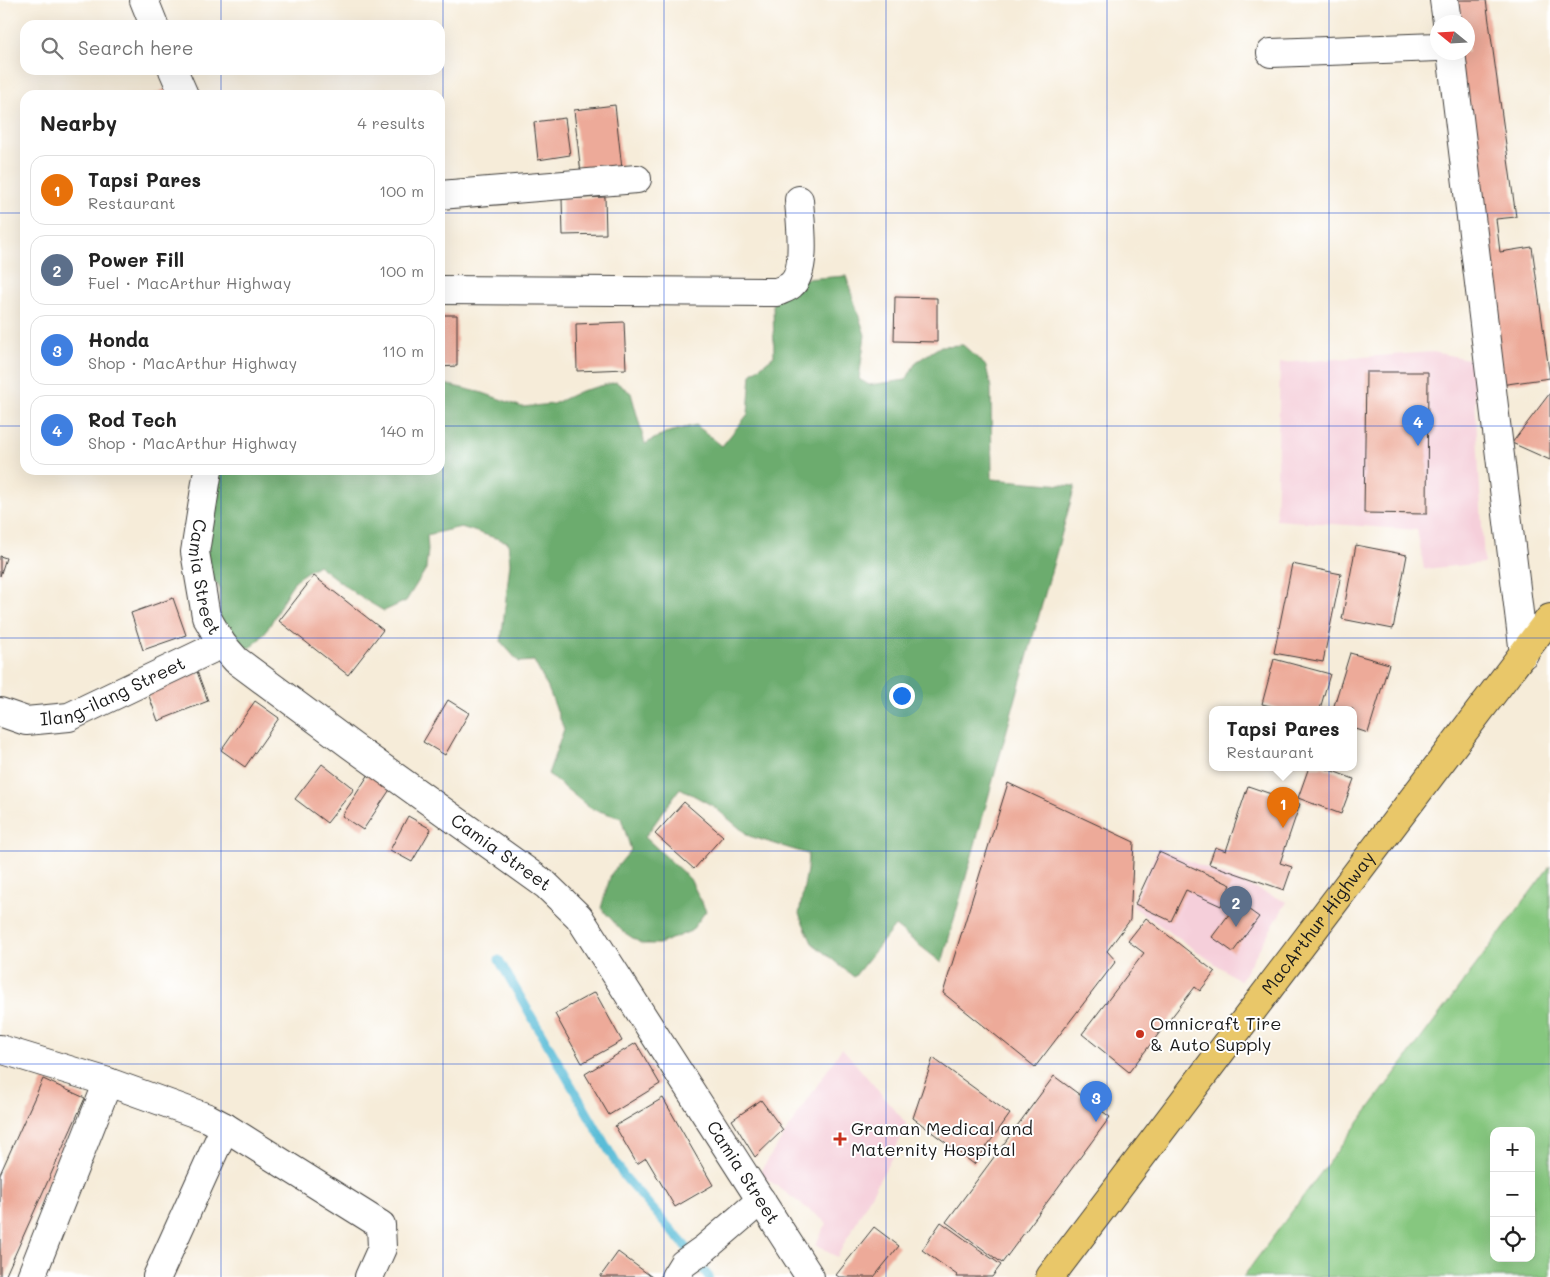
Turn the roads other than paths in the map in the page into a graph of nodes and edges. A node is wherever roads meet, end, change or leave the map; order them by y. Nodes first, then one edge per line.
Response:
1 (144, 0) edge
2 (1444, 0) edge
3 (1446, 15) edge
4 (152, 20) edge
5 (1430, 46) edge
6 (1271, 53) dead end
7 (1452, 60) edge
8 (176, 75) edge
9 (182, 90) edge
10 (637, 179) dead end
11 (445, 196) edge
12 (799, 200) dead end
13 (445, 290) edge
14 (207, 475) edge
15 (1550, 618) edge
16 (222, 644) junction
17 (1524, 654) junction
18 (0, 712) edge
19 (0, 1049) edge
20 (108, 1082) junction
21 (225, 1127) junction
22 (761, 1200) junction
23 (31, 1277) edge
24 (156, 1277) edge
25 (369, 1277) edge
26 (675, 1277) edge
27 (810, 1277) edge
28 (1050, 1277) edge

1 - 4 street
2 - 3 street
5 - 6 street
7 - 17 street
8 - 9 street
10 - 11 street
12 - 13 street
14 - 16 street, Camia Street
15 - 17 highway, MacArthur Highway
16 - 18 street, Ilang-ilang Street
16 - 22 street, Camia Street
17 - 28 highway, MacArthur Highway
19 - 20 street
20 - 21 street
20 - 23 street
21 - 24 street
21 - 25 street
22 - 26 street
22 - 27 street, Camia Street

